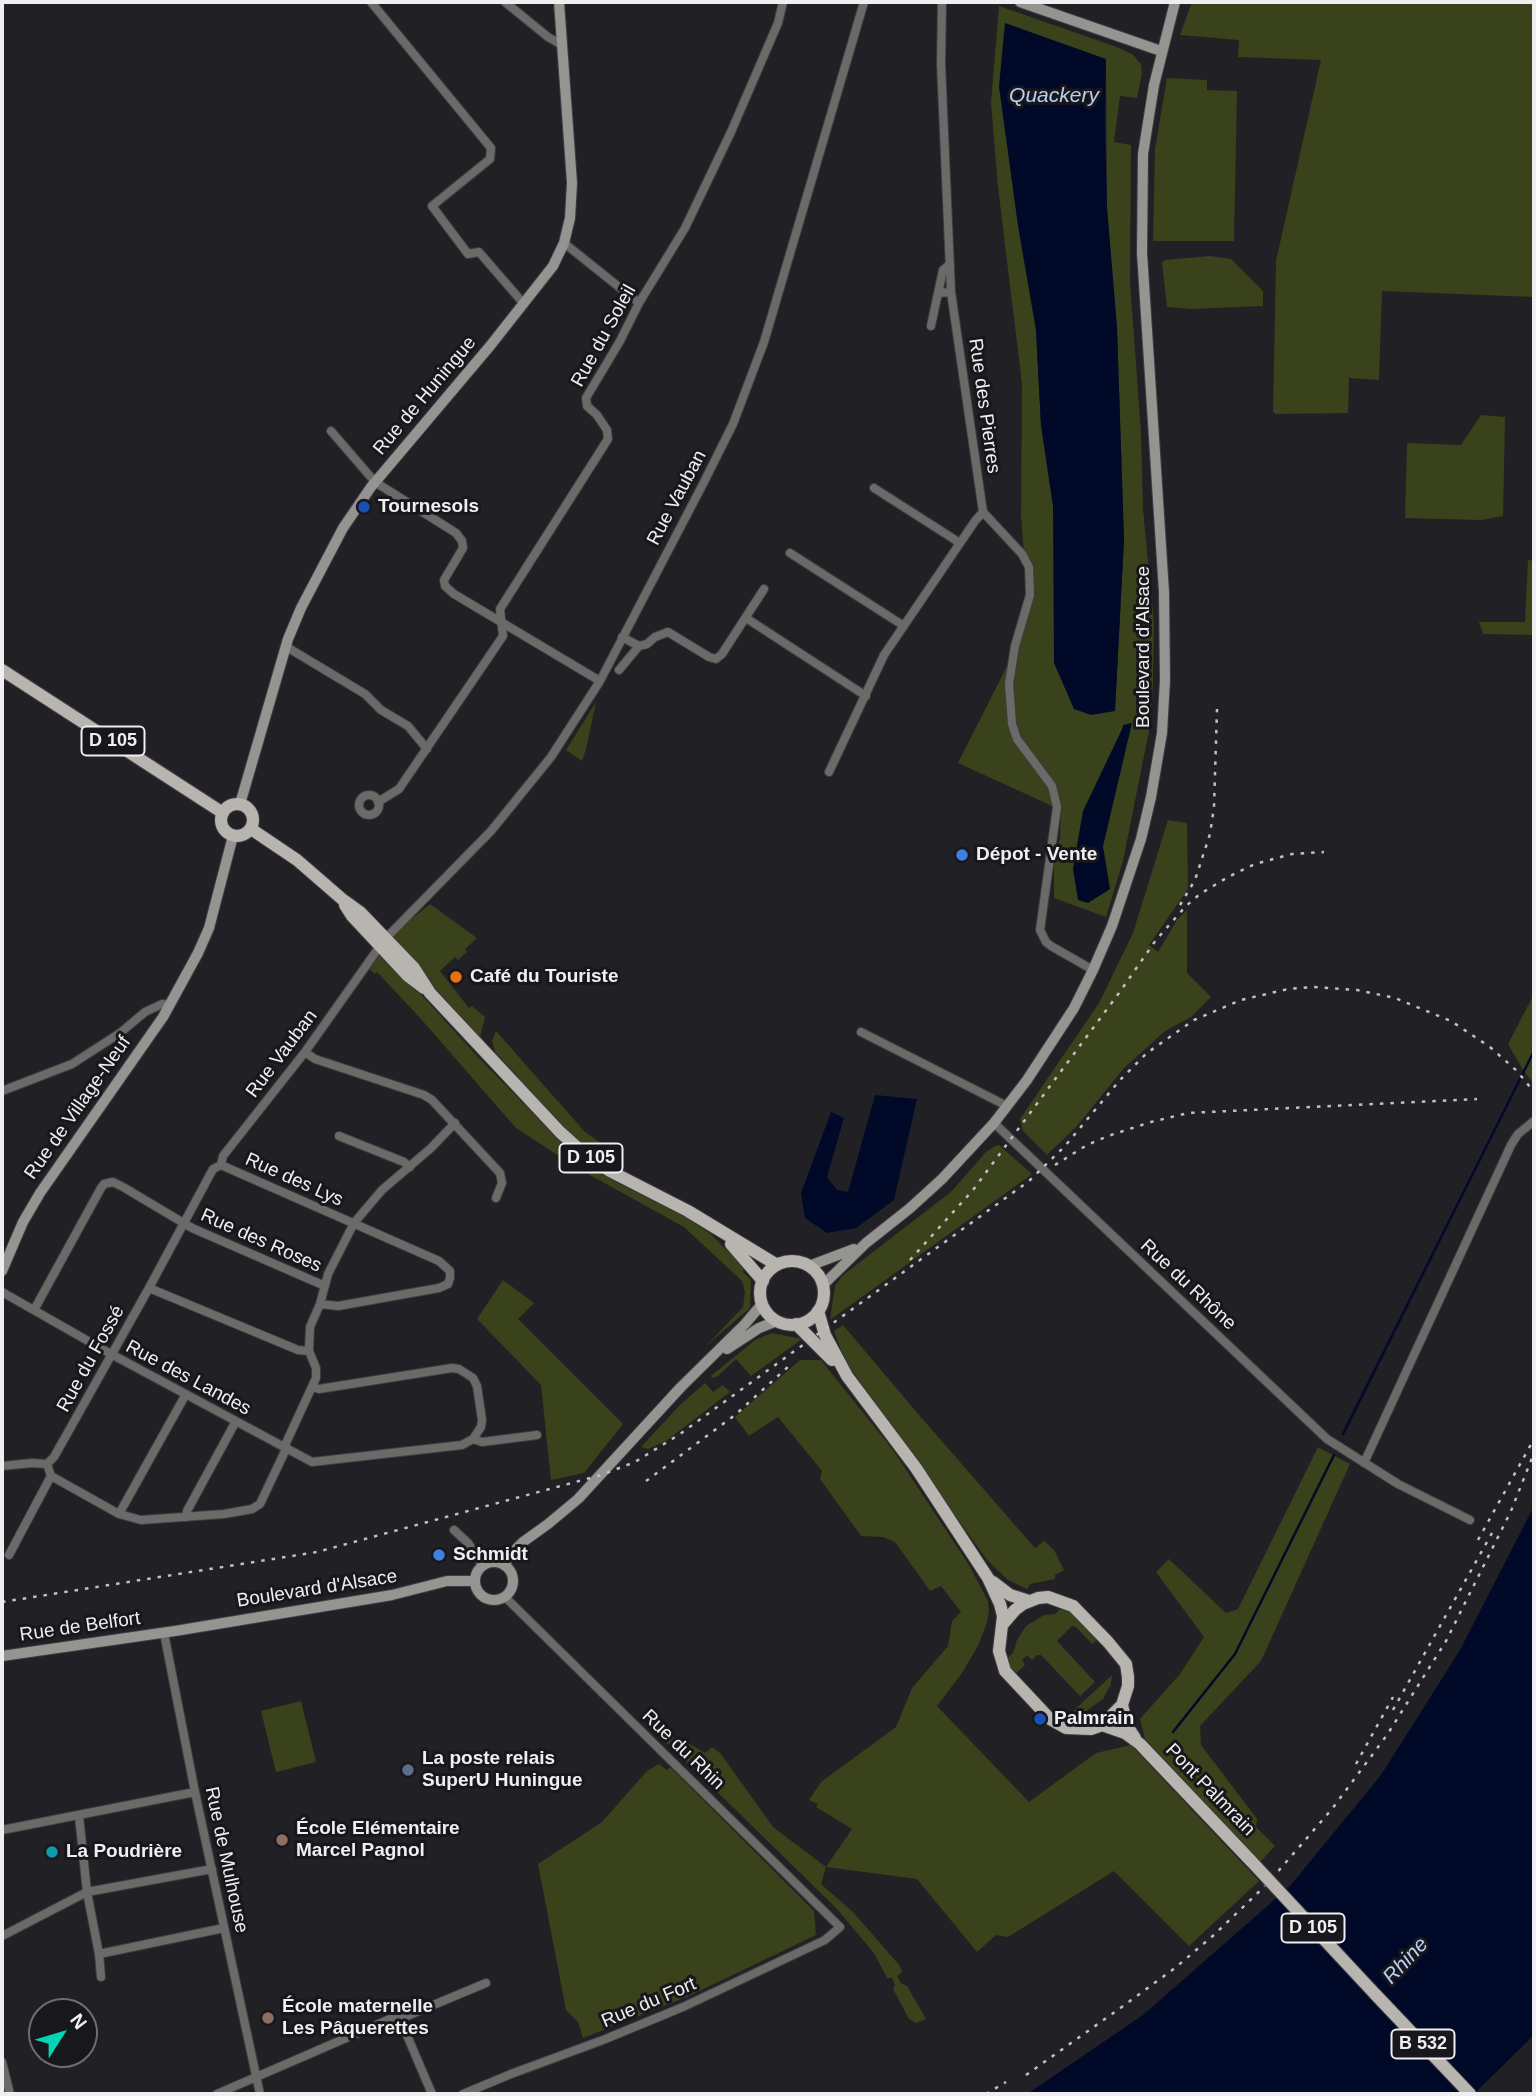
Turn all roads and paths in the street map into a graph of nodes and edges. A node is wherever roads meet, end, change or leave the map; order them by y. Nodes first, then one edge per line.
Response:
1 (370, 2) edge
2 (505, 2) edge
3 (559, 2) edge
4 (783, 2) edge
5 (864, 2) edge
6 (942, 2) edge
7 (1020, 2) edge
8 (1175, 2) edge
9 (562, 45) junction
10 (1161, 51) junction
11 (564, 243) junction
12 (950, 264) junction
13 (951, 292) junction
14 (938, 293) junction
15 (639, 303) junction
16 (523, 304) junction
17 (931, 326) dead end
18 (331, 431) dead end
19 (375, 482) junction
20 (874, 488) dead end
21 (983, 512) junction
22 (960, 543) junction
23 (790, 553) dead end
24 (764, 589) dead end
25 (746, 618) junction
26 (502, 623) junction
27 (904, 626) junction
28 (622, 637) junction
29 (285, 646) junction
30 (639, 646) junction
31 (2, 670) edge
32 (619, 670) dead end
33 (600, 681) junction
34 (866, 696) junction
35 (427, 749) junction
36 (829, 772) dead end
37 (378, 803) dead end
38 (240, 804) junction
39 (223, 813) junction
40 (251, 829) junction
41 (233, 836) junction
42 (383, 942) junction
43 (1093, 970) junction
44 (170, 1005) junction
45 (861, 1032) dead end
46 (306, 1052) junction
47 (2, 1091) edge
48 (1007, 1106) junction
49 (1534, 1121) edge
50 (455, 1123) junction
51 (994, 1123) junction
52 (339, 1136) dead end
53 (221, 1165) junction
54 (410, 1167) junction
55 (208, 1178) joint
56 (496, 1198) dead end
57 (354, 1223) junction
58 (184, 1224) junction
59 (720, 1232) junction
60 (866, 1243) junction
61 (777, 1265) junction
62 (809, 1266) junction
63 (2, 1271) edge
64 (763, 1281) junction
65 (823, 1284) junction
66 (325, 1286) junction
67 (149, 1288) junction
68 (2, 1292) edge
69 (320, 1304) junction
70 (762, 1304) junction
71 (34, 1310) junction
72 (818, 1311) junction
73 (777, 1321) junction
74 (796, 1324) junction
75 (309, 1351) junction
76 (111, 1354) junction
77 (705, 1364) junction
78 (847, 1376) junction
79 (313, 1387) junction
80 (186, 1394) junction
81 (236, 1421) junction
82 (537, 1435) dead end
83 (472, 1439) junction
84 (286, 1449) junction
85 (1364, 1463) junction
86 (47, 1464) junction
87 (2, 1466) edge
88 (51, 1476) junction
89 (119, 1514) junction
90 (187, 1517) junction
91 (1470, 1520) dead end
92 (454, 1530) dead end
93 (9, 1555) dead end
94 (504, 1565) junction
95 (483, 1566) junction
96 (988, 1578) junction
97 (475, 1581) junction
98 (505, 1597) junction
99 (1029, 1601) junction
100 (1002, 1625) junction
101 (164, 1633) junction
102 (2, 1656) edge
103 (1122, 1705) junction
104 (1102, 1725) junction
105 (1140, 1744) junction
106 (195, 1792) junction
107 (79, 1816) junction
108 (2, 1830) edge
109 (212, 1869) junction
110 (88, 1892) junction
111 (840, 1927) joint
112 (224, 1928) junction
113 (2, 1937) edge
114 (99, 1954) junction
115 (100, 1977) dead end
116 (486, 1983) dead end
117 (1375, 1994) joint
118 (400, 2019) junction
119 (2, 2067) edge
120 (257, 2078) junction
121 (10, 2094) edge
122 (217, 2094) edge
123 (260, 2094) edge
124 (432, 2094) edge
125 (463, 2094) edge
126 (1470, 2094) edge

1 - 16 street
2 - 9 street
3 - 9 street, Rue de Huningue
4 - 15 street, Rue du Soleil
5 - 28 street, Rue Vauban
6 - 12 street, Rue des Pierres
7 - 10 street
8 - 10 street, Boulevard d'Alsace
9 - 11 street, Rue de Huningue
10 - 43 street, Boulevard d'Alsace
11 - 15 street
11 - 16 street, Rue de Huningue
12 - 13 street, Rue des Pierres
12 - 14 street
13 - 14 street
13 - 21 street, Rue des Pierres
14 - 17 street
15 - 26 street, Rue du Soleil
16 - 19 street, Rue de Huningue
18 - 19 street
19 - 26 street
19 - 29 street, Rue de Huningue
20 - 22 street
21 - 22 street
21 - 43 street
22 - 27 street
23 - 27 street
24 - 25 street
25 - 30 street
25 - 34 street
26 - 33 street
26 - 35 street, Rue du Soleil
27 - 34 street
28 - 30 street
28 - 33 street, Rue Vauban
29 - 35 street
29 - 38 street, Rue de Huningue
30 - 32 street
31 - 39 main road, D 105
33 - 42 street, Rue Vauban
34 - 36 street
35 - 37 street, Rue du Soleil
38 - 39 main road
38 - 40 main road
39 - 41 main road
40 - 41 main road
40 - 42 main road, D 105
41 - 44 street
42 - 46 street, Rue Vauban
42 - 59 main road, D 105
43 - 48 street, Boulevard d'Alsace
44 - 47 street
44 - 63 street, Rue de Village-Neuf
45 - 48 street
46 - 50 street
46 - 53 street, Rue Vauban
48 - 51 street, Boulevard d'Alsace
49 - 85 street
50 - 54 street
50 - 56 street
51 - 60 street, Boulevard d'Alsace
51 - 85 street, Rue du Rhône
52 - 54 street
53 - 55 street, Rue Vauban
53 - 57 street, Rue des Lys
54 - 57 street
55 - 58 street, Rue du Fossé
57 - 66 street
57 - 69 street, Rue des Lys
58 - 66 street, Rue des Roses
58 - 67 street, Rue du Fossé
58 - 71 street, Rue des Roses
59 - 61 main road, D 105
59 - 64 main road, D 105
60 - 62 street, Boulevard d'Alsace
60 - 65 street, Boulevard d'Alsace
61 - 62 main road
61 - 64 main road
62 - 65 main road
64 - 70 main road
65 - 72 main road
66 - 69 street
67 - 75 street
67 - 76 street, Rue du Fossé
68 - 71 street, Rue des Landes
69 - 75 street
70 - 73 main road
70 - 77 street
71 - 76 street, Rue des Landes
72 - 74 main road
72 - 78 main road
73 - 74 main road
73 - 77 street
74 - 78 main road
75 - 79 street
76 - 80 street, Rue des Landes
76 - 86 street, Rue du Fossé
77 - 94 street
78 - 96 main road
79 - 83 street
79 - 84 street
80 - 81 street, Rue des Landes
80 - 89 street
81 - 84 street, Rue des Landes
81 - 90 street
82 - 83 street, Rue des Landes
83 - 84 street, Rue des Landes
84 - 90 street
85 - 91 street, Rue du Rhône
86 - 87 street
86 - 88 street
88 - 89 street
88 - 93 street
89 - 90 street
92 - 95 street
94 - 95 street
94 - 98 street
95 - 97 street
96 - 99 main road
96 - 100 main road
97 - 98 street
97 - 101 street, Boulevard d'Alsace
98 - 111 street, Rue du Rhin
99 - 100 main road
99 - 103 main road
100 - 104 main road
101 - 102 street, Rue de Belfort
101 - 106 street, Rue de Mulhouse
103 - 104 main road
103 - 105 main road, Pont Palmrain / D 105
104 - 105 main road, Pont Palmrain / D 105
105 - 117 main road, Pont Palmrain / D 105, bridge
106 - 107 street
106 - 109 street, Rue de Mulhouse
107 - 108 street
107 - 110 street
109 - 110 street
109 - 112 street, Rue de Mulhouse
110 - 113 street
110 - 114 street
111 - 125 street, Rue du Fort
112 - 114 street
112 - 120 street, Rue de Mulhouse
114 - 115 street
116 - 118 street
117 - 126 main road, B 532
118 - 120 street
118 - 124 street
119 - 121 street
120 - 122 street
120 - 123 street, Rue de Mulhouse

